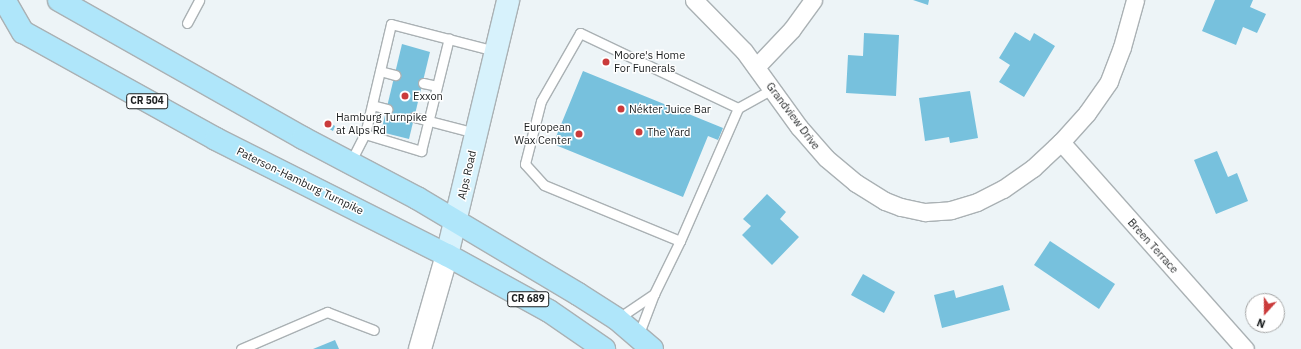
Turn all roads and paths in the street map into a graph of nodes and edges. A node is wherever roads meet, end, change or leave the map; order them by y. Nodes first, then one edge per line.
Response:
1 (59, 0) edge
2 (199, 0) edge
3 (508, 0) edge
4 (694, 0) edge
5 (813, 0) edge
6 (1135, 0) edge
7 (8, 1) edge
8 (187, 23) dead end
9 (449, 38) junction
10 (495, 51) junction
11 (756, 67) junction
12 (380, 71) junction
13 (395, 75) dead end
14 (423, 83) dead end
15 (437, 86) junction
16 (772, 90) junction
17 (372, 105) junction
18 (738, 108) junction
19 (387, 109) dead end
20 (414, 117) dead end
21 (428, 121) junction
22 (476, 133) junction
23 (365, 134) junction
24 (1061, 142) junction
25 (350, 163) junction
26 (456, 222) junction
27 (680, 241) junction
28 (447, 255) junction
29 (654, 294) junction
30 (617, 319) junction
31 (374, 330) dead end
32 (645, 343) edge
33 (241, 349) edge
34 (420, 349) edge
35 (604, 349) edge
36 (1245, 349) edge

1 - 25 main road
2 - 8 lane
3 - 10 main road, Alps Road
4 - 11 street, Grandview Drive
5 - 11 street
6 - 24 street, Grandview Drive
7 - 28 main road, Paterson-Hamburg Turnpike / CR 504
9 - 10 lane
9 - 12 lane
9 - 15 lane
10 - 22 main road, Alps Road
11 - 16 street, Grandview Drive
12 - 13 lane
12 - 17 lane
14 - 15 lane
15 - 21 lane
16 - 18 lane
16 - 24 street, Grandview Drive
17 - 19 lane
17 - 23 lane
18 - 27 lane
18 - 27 lane
20 - 21 lane
21 - 22 lane
21 - 23 lane
22 - 26 main road, Alps Road
23 - 25 lane
24 - 36 street, Breen Terrace
25 - 26 main road
26 - 28 main road, Alps Road
26 - 30 main road, CR 689
27 - 29 lane
28 - 34 street, Alps Road
28 - 35 main road, Paterson-Hamburg Turnpike / CR 689
29 - 30 lane
29 - 32 lane
30 - 32 main road, CR 689
31 - 33 lane

